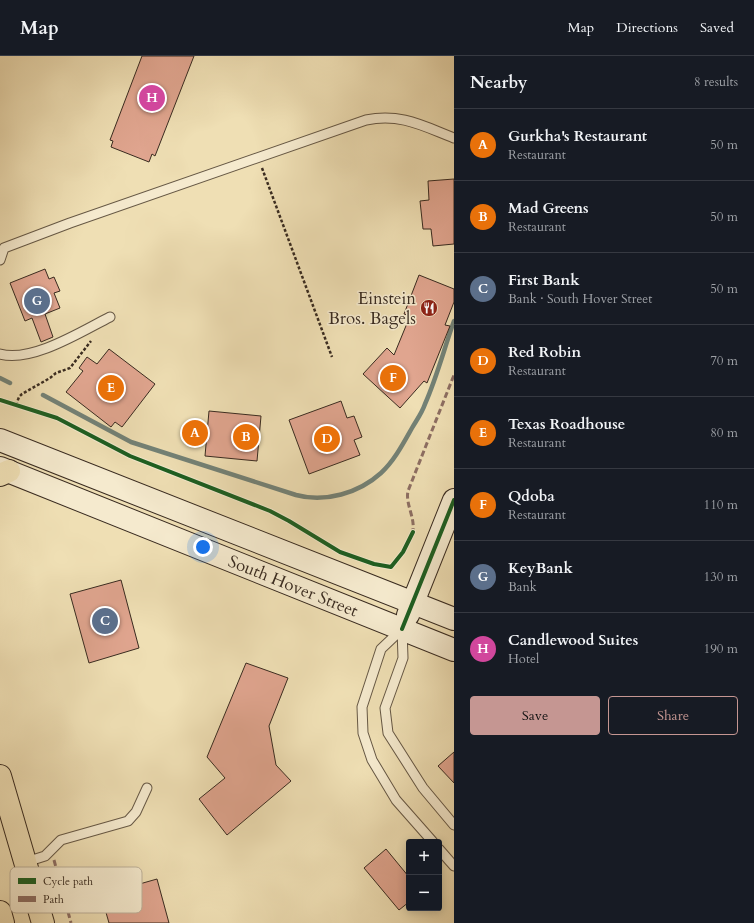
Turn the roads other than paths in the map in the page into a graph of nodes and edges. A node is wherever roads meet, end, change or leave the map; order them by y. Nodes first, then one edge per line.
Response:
1 (454, 138) edge
2 (0, 260) edge
3 (110, 317) dead end
4 (0, 354) edge
5 (0, 440) edge
6 (3, 471) edge
7 (454, 500) edge
8 (413, 602) junction
9 (454, 619) edge
10 (402, 629) junction
11 (454, 650) edge
12 (0, 776) edge
13 (147, 788) dead end
14 (454, 825) edge
15 (430, 839) edge
16 (442, 852) edge
17 (26, 862) junction
18 (454, 866) edge
19 (27, 867) edge
20 (0, 912) edge
21 (40, 913) edge
22 (3, 923) edge
23 (43, 923) edge

1 - 2 lane
3 - 4 lane
5 - 8 main road, South Hover Street
6 - 10 main road, South Hover Street
7 - 8 main road
8 - 9 main road, South Hover Street
8 - 10 main road
10 - 11 main road, South Hover Street
10 - 14 lane
10 - 15 lane
12 - 17 highway
13 - 17 lane
16 - 18 lane
17 - 19 highway
20 - 22 highway
21 - 23 highway

